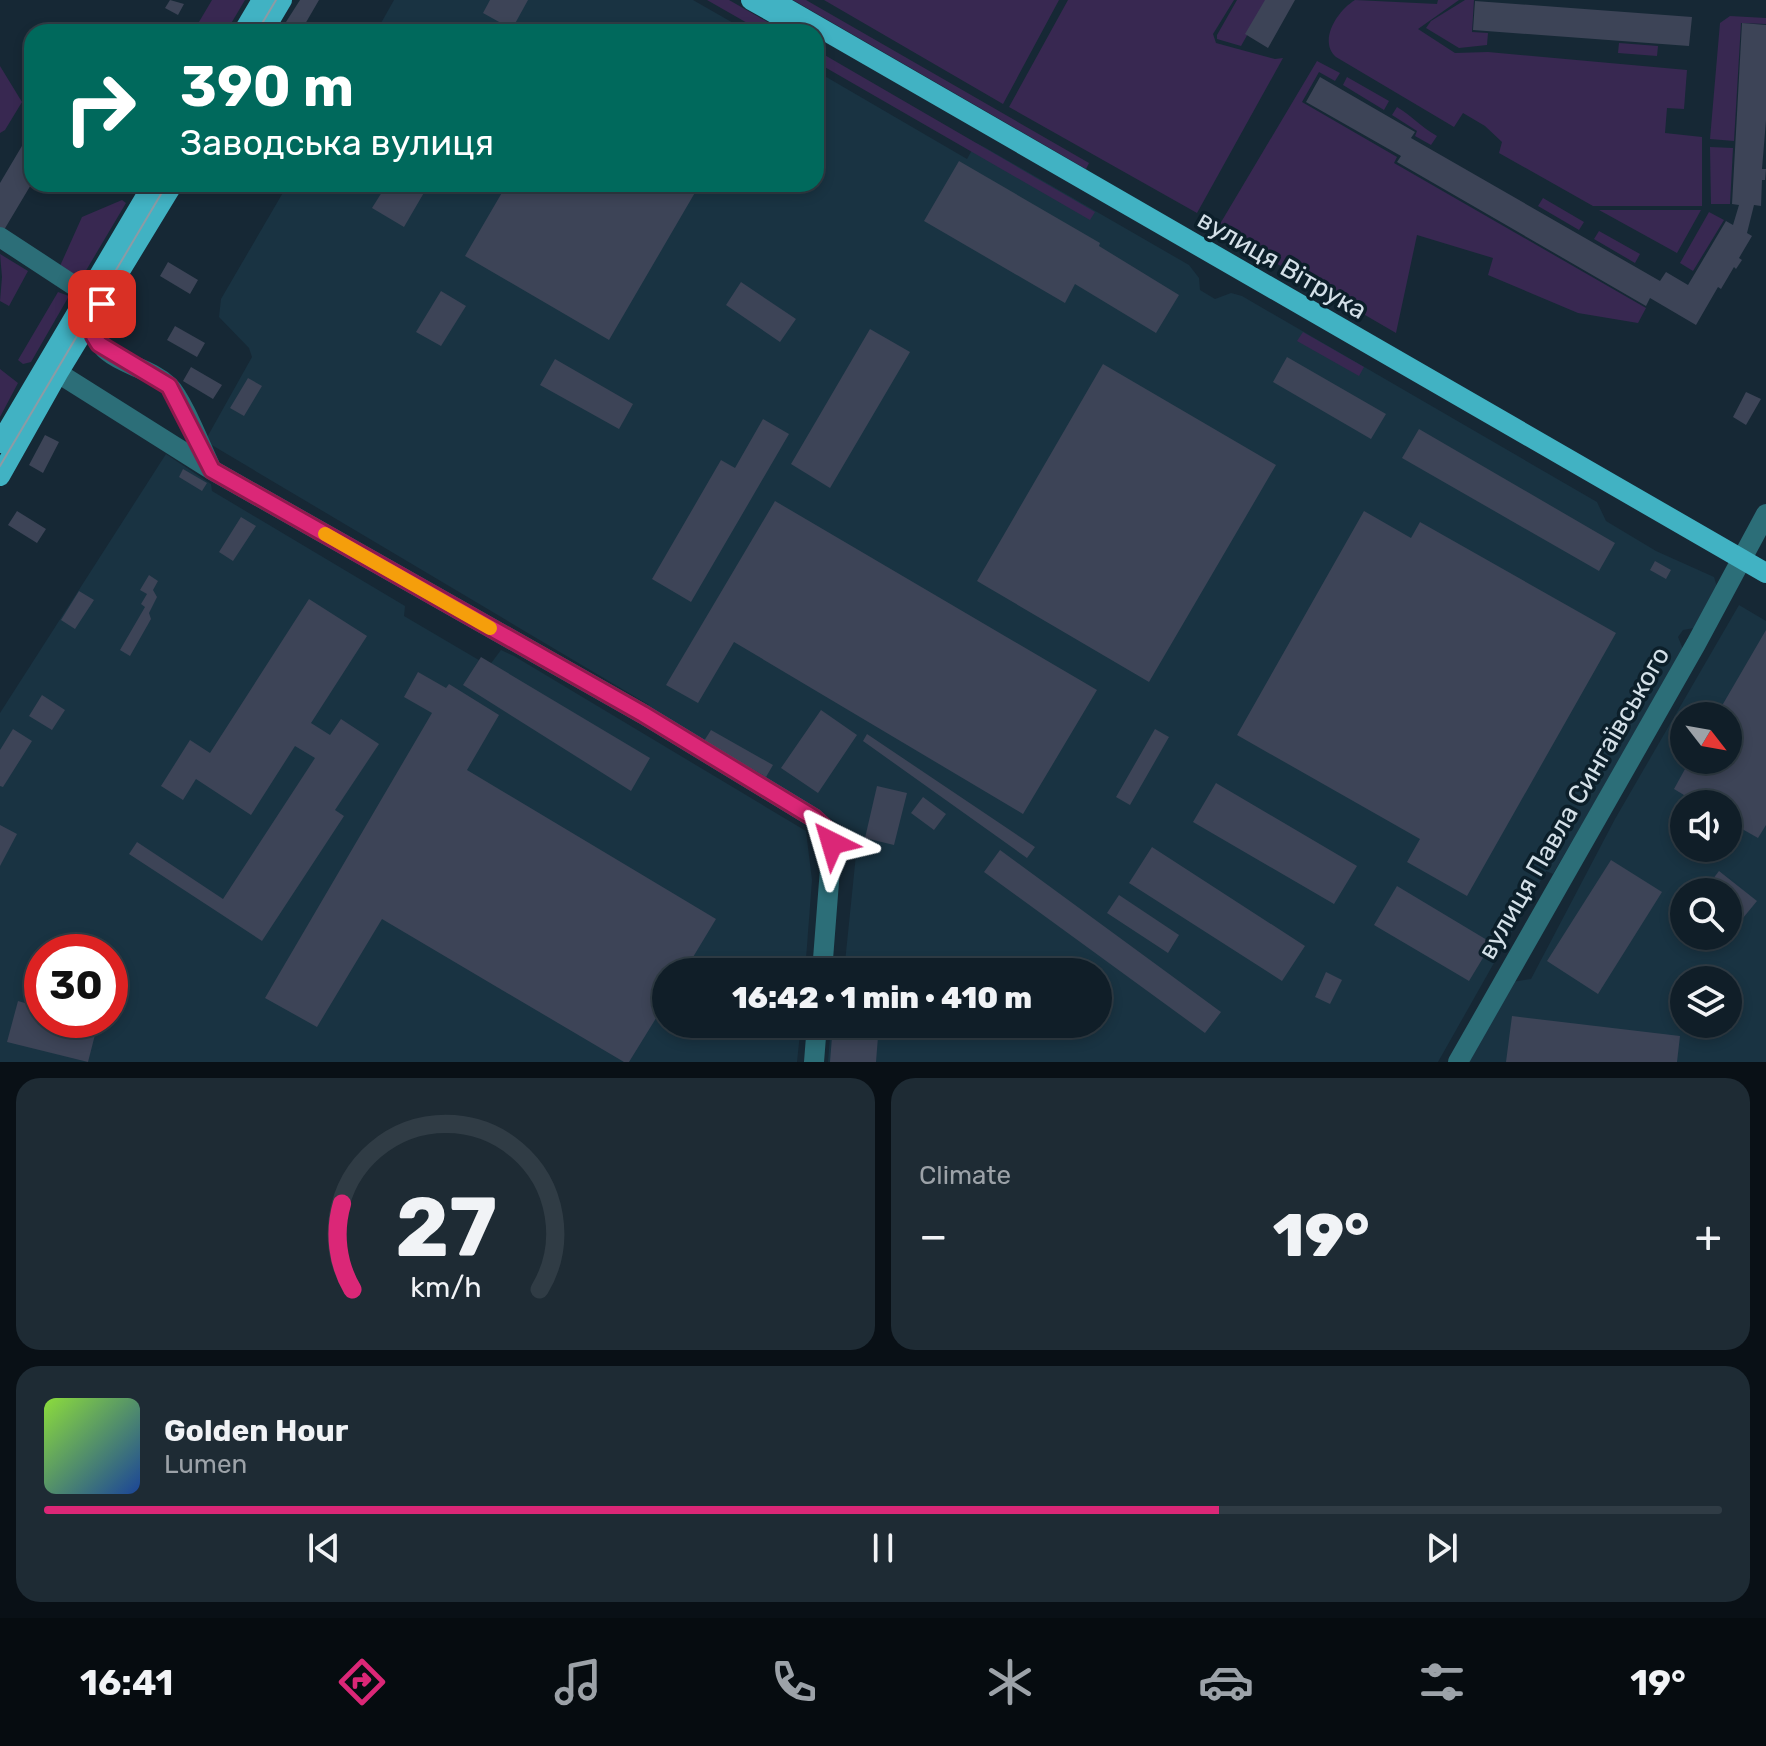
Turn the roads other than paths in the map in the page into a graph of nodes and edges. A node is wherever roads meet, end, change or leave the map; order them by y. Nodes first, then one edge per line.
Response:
1 (262, 0) edge
2 (282, 0) edge
3 (751, 0) edge
4 (772, 0) edge
5 (248, 24) edge
6 (268, 24) edge
7 (793, 24) edge
8 (813, 24) edge
9 (824, 30) edge
10 (824, 42) edge
11 (149, 192) edge
12 (168, 192) edge
13 (0, 237) edge
14 (93, 307) junction
15 (58, 373) junction
16 (0, 443) edge
17 (212, 470) junction
18 (0, 476) edge
19 (1766, 514) edge
20 (1739, 565) junction
21 (1766, 573) edge
22 (1766, 587) edge
23 (823, 958) edge
24 (816, 1038) edge
25 (814, 1062) edge
26 (1458, 1062) edge

1 - 5 main road
2 - 6 main road
3 - 7 main road
4 - 8 main road, вулиця Вітрука
9 - 20 main road, вулиця Вітрука
10 - 20 main road, вулиця Вітрука
11 - 14 main road
12 - 14 main road
13 - 14 street
14 - 15 main road
14 - 16 main road
14 - 17 street
15 - 17 street
15 - 18 main road
17 - 23 street
19 - 20 street, вулиця Павла Сингаївського
20 - 21 main road, вулиця Вітрука
20 - 22 main road, вулиця Вітрука
20 - 26 street, вулиця Павла Сингаївського
24 - 25 street

